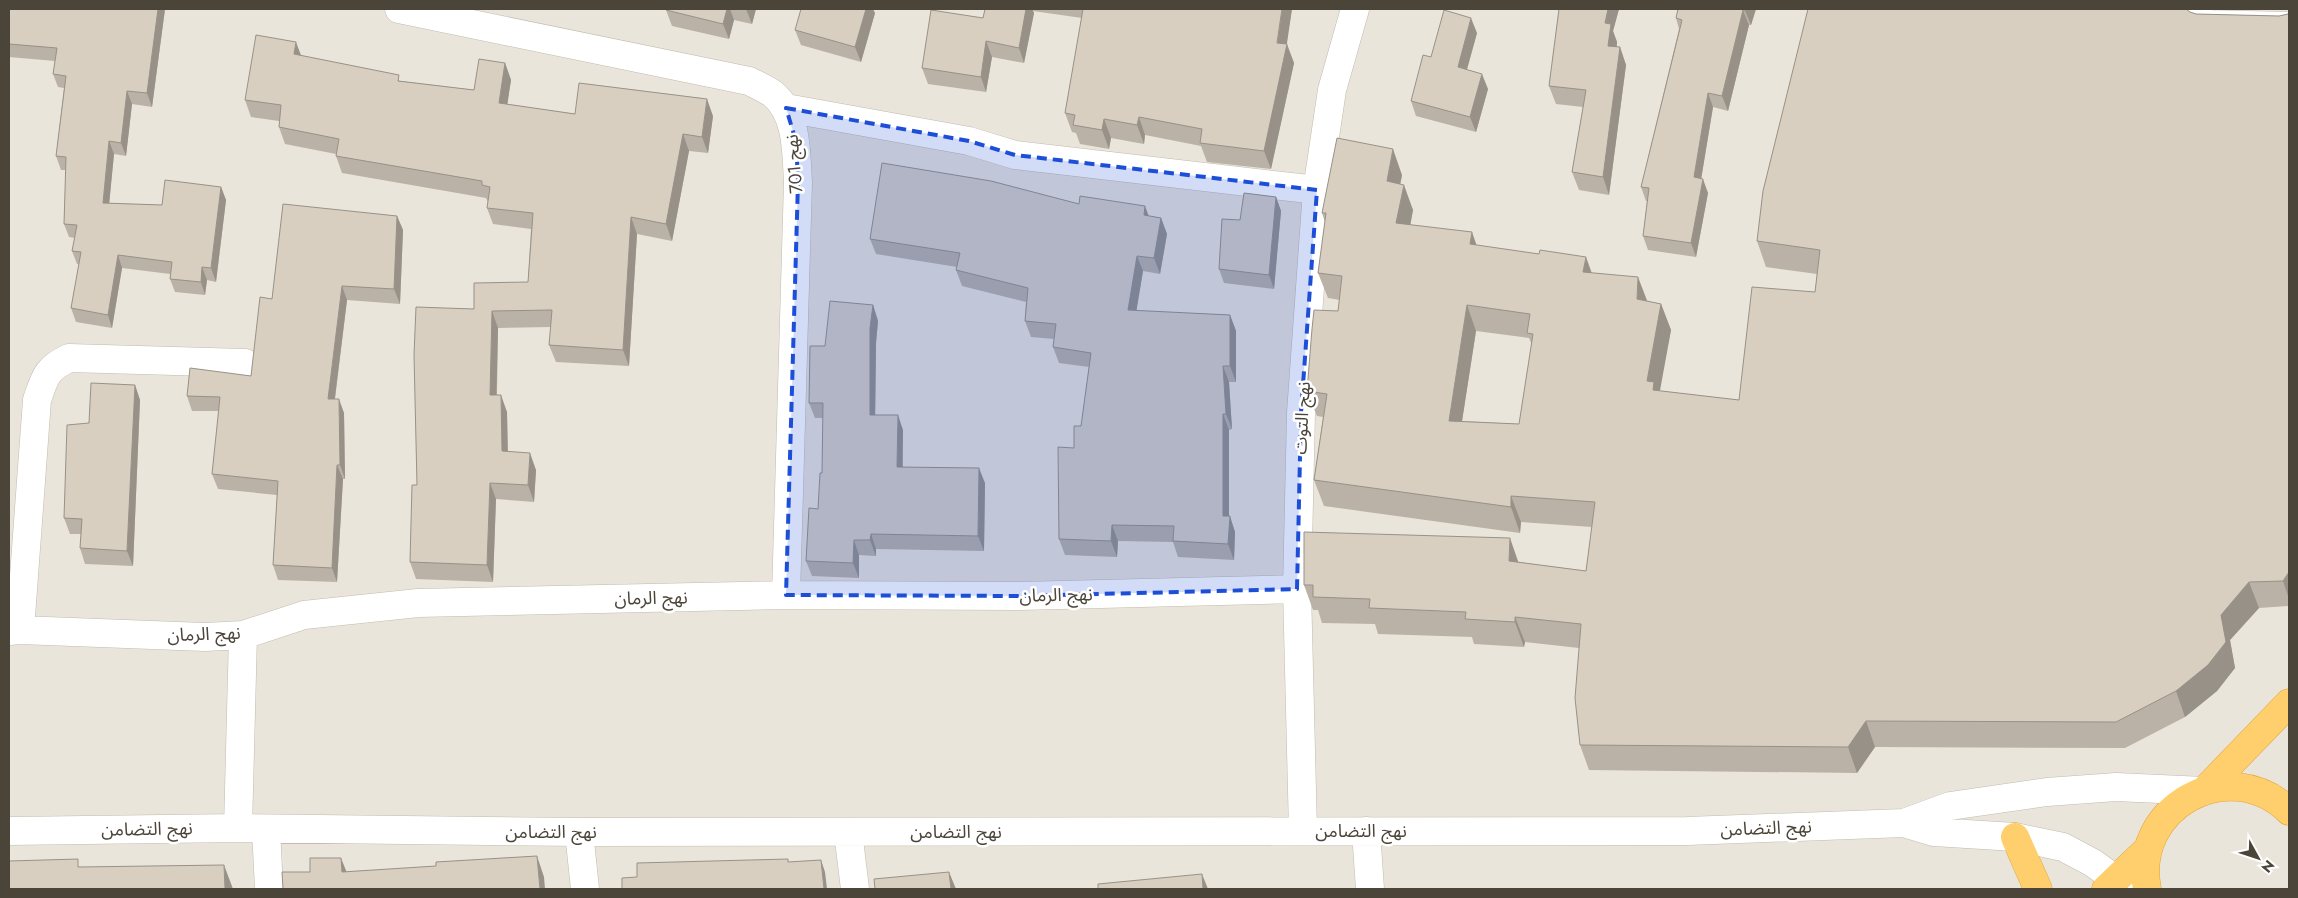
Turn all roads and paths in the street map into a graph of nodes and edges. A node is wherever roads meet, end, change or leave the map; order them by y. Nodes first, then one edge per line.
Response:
1 (399, 9) edge
2 (1355, 9) edge
3 (2193, 9) edge
4 (2289, 26) edge
5 (786, 108) junction
6 (1317, 190) junction
7 (245, 363) dead end
8 (1297, 590) junction
9 (786, 595) junction
10 (14, 631) edge
11 (243, 635) junction
12 (2289, 703) edge
13 (2204, 791) junction
14 (2289, 810) edge
15 (1904, 823) junction
16 (238, 828) junction
17 (266, 829) junction
18 (9, 831) edge
19 (1303, 831) junction
20 (579, 832) junction
21 (848, 832) junction
22 (1366, 832) junction
23 (2015, 837) junction
24 (2148, 849) junction
25 (2117, 886) edge
26 (269, 889) edge
27 (585, 889) edge
28 (855, 889) edge
29 (1370, 889) edge
30 (2038, 889) edge
31 (2147, 889) edge

1 - 5 street
2 - 6 street, نهج التوت
3 - 4 street
5 - 6 street
5 - 9 street, نهج 701
6 - 8 street, نهج التوت
7 - 10 street
8 - 9 street, نهج الرمان
8 - 19 street, نهج التوت
9 - 11 street, نهج الرمان
10 - 11 street, نهج الرمان
11 - 16 street
12 - 13 highway
13 - 14 highway
13 - 15 street, نهج التضامن
13 - 24 highway
15 - 22 street, نهج التضامن
15 - 23 street, نهج التضامن
16 - 17 street, نهج التضامن
16 - 18 street, نهج التضامن
17 - 20 street, نهج التضامن
17 - 26 street
19 - 21 street, نهج التضامن
19 - 22 street, نهج التضامن
20 - 21 street, نهج التضامن
20 - 27 street
21 - 28 street
22 - 29 street
23 - 25 street, نهج التضامن
23 - 30 highway
24 - 25 highway
24 - 31 highway

